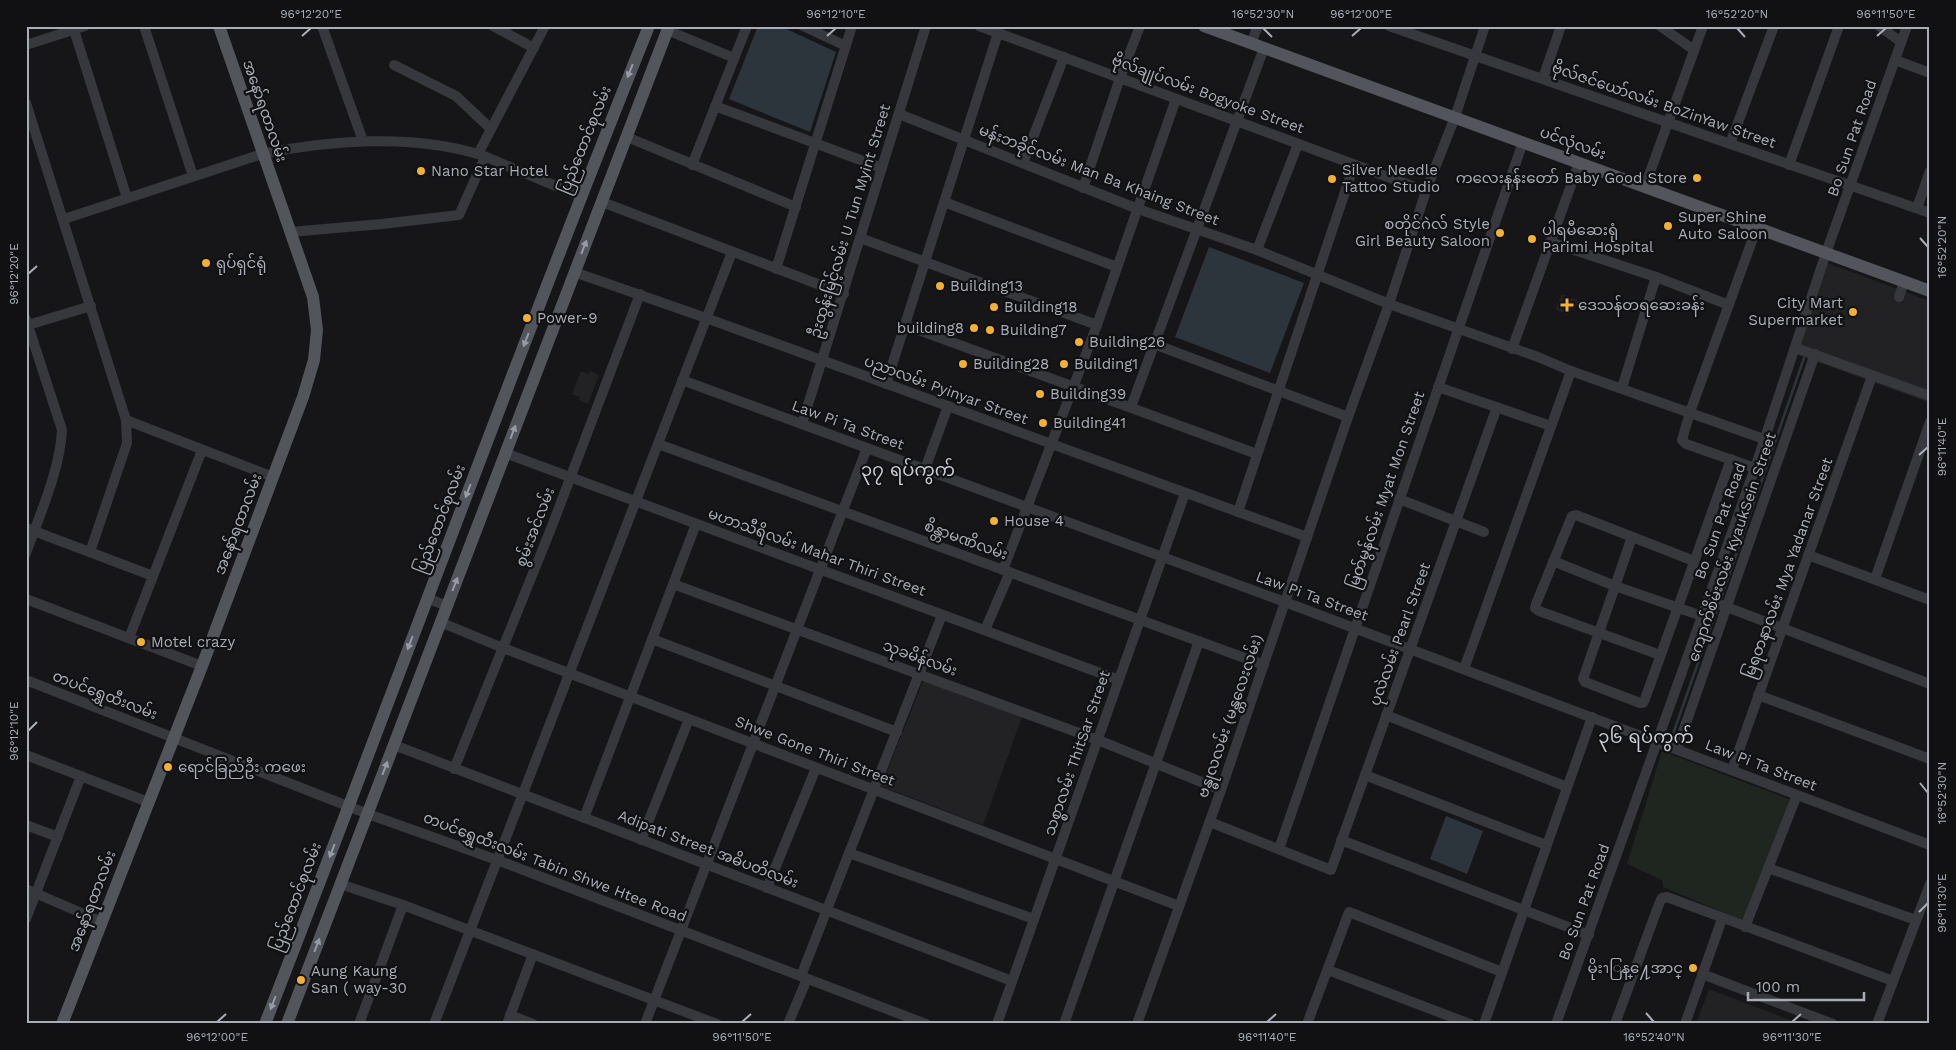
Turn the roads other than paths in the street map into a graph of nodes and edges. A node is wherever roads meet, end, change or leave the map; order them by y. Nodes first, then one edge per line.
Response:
1 (85, 26) edge
2 (144, 26) edge
3 (219, 26) edge
4 (322, 26) edge
5 (493, 26) edge
6 (545, 26) edge
7 (648, 26) edge
8 (747, 26) edge
9 (804, 26) edge
10 (852, 26) edge
11 (926, 26) edge
12 (979, 26) edge
13 (1140, 26) edge
14 (1204, 26) edge
15 (1258, 26) edge
16 (1389, 26) edge
17 (1484, 26) edge
18 (1561, 26) edge
19 (1660, 26) edge
20 (1703, 26) edge
21 (1774, 26) edge
22 (1839, 26) edge
23 (1879, 26) edge
24 (1907, 26) edge
25 (668, 28) edge
26 (1406, 29) edge
27 (74, 30) junction
28 (998, 33) junction
29 (1901, 42) junction
30 (1252, 43) junction
31 (26, 45) edge
32 (846, 46) junction
33 (534, 48) junction
34 (1264, 48) junction
35 (1694, 50) junction
36 (1474, 54) junction
37 (1064, 57) junction
38 (734, 58) junction
39 (1895, 60) junction
40 (394, 65) dead end
41 (1930, 72) edge
42 (1120, 78) junction
43 (1543, 78) junction
44 (1176, 99) junction
45 (26, 103) edge
46 (715, 106) junction
47 (899, 114) junction
48 (1454, 117) junction
49 (1237, 121) junction
50 (1668, 122) junction
51 (30, 124) edge
52 (491, 129) junction
53 (627, 137) junction
54 (964, 139) junction
55 (363, 141) junction
56 (1523, 142) junction
57 (816, 144) junction
58 (1298, 144) junction
59 (1730, 144) junction
60 (262, 154) junction
61 (482, 155) junction
62 (1023, 163) junction
63 (1580, 163) junction
64 (692, 165) junction
65 (1354, 165) junction
66 (1789, 165) junction
67 (882, 168) junction
68 (1930, 172) edge
69 (193, 176) junction
70 (1645, 186) junction
71 (1851, 186) junction
72 (1083, 188) junction
73 (1426, 191) junction
74 (580, 196) junction
75 (127, 198) junction
76 (602, 202) junction
77 (944, 202) junction
78 (796, 207) junction
79 (1916, 208) junction
80 (1138, 209) junction
81 (1930, 213) edge
82 (64, 219) junction
83 (1757, 227) junction
84 (1197, 228) junction
85 (290, 232) junction
86 (860, 238) junction
87 (1550, 242) junction
88 (1257, 250) junction
89 (732, 252) junction
90 (1826, 253) junction
91 (925, 262) junction
92 (1117, 267) junction
93 (776, 269) junction
94 (574, 272) junction
95 (1317, 275) junction
96 (1656, 277) junction
97 (1904, 281) junction
98 (547, 285) junction
99 (1930, 291) edge
100 (566, 292) junction
101 (640, 294) junction
102 (844, 294) junction
103 (1898, 297) dead end
104 (1389, 304) junction
105 (1728, 305) junction
106 (91, 306) junction
107 (706, 318) junction
108 (27, 322) edge
109 (905, 325) junction
110 (1097, 325) junction
111 (1458, 330) junction
112 (1154, 344) junction
113 (1796, 348) junction
114 (1512, 349) junction
115 (1816, 354) junction
116 (822, 360) junction
117 (1571, 371) junction
118 (1872, 376) junction
119 (682, 380) junction
120 (886, 384) junction
121 (1073, 386) junction
122 (1438, 387) junction
123 (1622, 388) junction
124 (1278, 390) junction
125 (1930, 396) edge
126 (948, 406) junction
127 (1497, 407) junction
128 (1131, 408) junction
129 (1690, 412) junction
130 (1348, 417) junction
131 (126, 420) junction
132 (1930, 422) edge
133 (802, 424) junction
134 (1551, 426) junction
135 (1764, 439) junction
136 (658, 444) junction
137 (1052, 444) junction
138 (867, 448) junction
139 (202, 450) junction
140 (505, 453) junction
141 (1257, 454) junction
142 (1731, 459) junction
143 (1755, 468) junction
144 (924, 469) junction
145 (570, 477) junction
146 (273, 478) junction
147 (1185, 492) junction
148 (1399, 499) junction
149 (636, 501) junction
150 (1028, 507) junction
151 (842, 511) junction
152 (1238, 512) junction
153 (1456, 521) junction
154 (696, 524) junction
155 (30, 529) edge
156 (1484, 532) dead end
157 (1307, 537) junction
158 (1632, 538) junction
159 (90, 552) junction
160 (26, 553) edge
161 (1808, 555) junction
162 (1162, 556) junction
163 (1694, 560) junction
164 (1553, 561) junction
165 (820, 570) junction
166 (1006, 571) junction
167 (153, 576) junction
168 (1875, 579) junction
169 (673, 584) junction
170 (1615, 586) junction
171 (427, 598) junction
172 (26, 599) edge
173 (1708, 600) junction
174 (1930, 600) edge
175 (1285, 602) junction
176 (447, 606) junction
177 (1727, 607) junction
178 (1678, 608) junction
179 (942, 615) junction
180 (1702, 616) junction
181 (1140, 620) junction
182 (440, 622) junction
183 (1355, 628) junction
184 (1782, 628) junction
185 (797, 630) junction
186 (985, 630) junction
187 (1598, 632) junction
188 (130, 638) junction
189 (652, 639) junction
190 (1199, 641) junction
191 (503, 648) junction
192 (1410, 649) junction
193 (1660, 655) junction
194 (1264, 664) junction
195 (202, 666) junction
196 (1464, 669) junction
197 (569, 674) junction
198 (920, 674) junction
199 (26, 680) edge
200 (1119, 680) junction
201 (1929, 680) edge
202 (775, 686) junction
203 (1758, 695) junction
204 (630, 697) junction
205 (1386, 715) junction
206 (1592, 717) junction
207 (689, 719) junction
208 (897, 732) junction
209 (173, 738) junction
210 (1098, 740) junction
211 (1658, 742) junction
212 (753, 744) junction
213 (394, 745) junction
214 (1677, 749) junction
215 (26, 755) edge
216 (1930, 759) edge
217 (1156, 763) junction
218 (816, 768) junction
219 (454, 769) junction
220 (1732, 770) junction
221 (1365, 775) junction
222 (81, 776) junction
223 (1567, 787) junction
224 (874, 790) junction
225 (1221, 790) junction
226 (522, 795) junction
227 (1798, 795) junction
228 (148, 802) junction
229 (349, 806) junction
230 (368, 814) junction
231 (584, 818) junction
232 (1210, 822) junction
233 (26, 825) edge
234 (58, 837) junction
235 (641, 840) junction
236 (1341, 840) junction
237 (1546, 845) junction
238 (1930, 845) edge
239 (1278, 849) junction
240 (849, 853) junction
241 (1055, 859) junction
242 (497, 860) junction
243 (707, 865) junction
244 (1768, 868) junction
245 (1114, 881) junction
246 (340, 884) junction
247 (1930, 884) edge
248 (767, 888) junction
249 (26, 889) edge
250 (36, 893) junction
251 (403, 905) junction
252 (1179, 906) junction
253 (827, 910) junction
254 (1523, 911) junction
255 (26, 919) edge
256 (1034, 919) junction
257 (1722, 919) junction
258 (1916, 920) junction
259 (102, 922) junction
260 (1745, 927) junction
261 (470, 930) junction
262 (682, 930) junction
263 (1588, 935) junction
264 (533, 954) junction
265 (1328, 970) junction
266 (1502, 972) junction
267 (1702, 974) junction
268 (804, 978) junction
269 (1012, 981) junction
270 (1893, 981) junction
271 (654, 1000) junction
272 (508, 1020) edge
273 (1814, 1020) edge
274 (62, 1024) edge
275 (265, 1024) edge
276 (287, 1024) edge
277 (359, 1024) edge
278 (434, 1024) edge
279 (533, 1024) edge
280 (645, 1024) edge
281 (717, 1024) edge
282 (788, 1024) edge
283 (926, 1024) edge
284 (997, 1024) edge
285 (1064, 1024) edge
286 (1137, 1024) edge
287 (1307, 1024) edge
288 (1470, 1024) edge
289 (1484, 1024) edge
290 (1556, 1024) edge
291 (1615, 1024) edge
292 (1685, 1024) edge
293 (1833, 1024) edge
294 (1876, 1024) edge

1 - 27 street
2 - 69 street
3 - 60 main road, အနော်ရထာလမ်း
4 - 55 street
5 - 33 street
6 - 33 street
7 -> 74 main road, ပြည်ထောင်စုလမ်း
8 - 38 street
9 - 32 street
10 - 32 street
11 - 47 street, ဦးထွန်းမြင့်လမ်း U Tun Myint Street
12 - 28 street, ဗိုလ်ချုပ်လမ်း Bogyoke Street
13 - 42 street
14 - 30 main road, ပင်လုံလမ်း
15 - 30 street
16 - 26 street, ဗိုလ်ဇင်ယော်လမ်း BoZinYaw Street
17 - 36 street, ဗန္ဓုလလမ်း (မန္တလေးလမ်း)
18 - 43 street
19 - 35 street
20 - 35 street
21 - 59 street
22 - 66 street
23 - 29 street
24 - 29 street, Bo Sun Pat Road
25 - 38 street
25 - 53 main road
26 - 36 street, ဗိုလ်ဇင်ယော်လမ်း BoZinYaw Street
27 - 31 street
27 - 75 street
28 - 37 street, ဗိုလ်ချုပ်လမ်း Bogyoke Street
28 - 54 street
29 - 39 street, Bo Sun Pat Road
30 - 34 main road, ပင်လုံလမ်း
32 - 57 street
33 - 52 street
34 - 48 main road, ပင်လုံလမ်း
34 - 49 street
35 - 50 street
36 - 43 street, ဗိုလ်ဇင်ယော်လမ်း BoZinYaw Street
36 - 48 street, ဗန္ဓုလလမ်း (မန္တလေးလမ်း)
37 - 42 street, ဗိုလ်ချုပ်လမ်း Bogyoke Street
37 - 62 street
38 - 46 street
39 - 41 street
39 - 71 street, Bo Sun Pat Road
40 - 52 street
42 - 44 street, ဗိုလ်ချုပ်လမ်း Bogyoke Street
42 - 72 street
43 - 50 street, ဗိုလ်ဇင်ယော်လမ်း BoZinYaw Street
44 - 49 street, ဗိုလ်ချုပ်လမ်း Bogyoke Street
44 - 80 street
45 - 51 street
46 - 57 street
46 - 64 street
47 - 54 street, မန်းဘခိုင်လမ်း Man Ba Khaing Street
47 - 67 street, ဦးထွန်းမြင့်လမ်း U Tun Myint Street
48 - 56 main road, ပင်လုံလမ်း
48 - 73 street, ဗန္ဓုလလမ်း (မန္တလေးလမ်း)
49 - 58 street, ဗိုလ်ချုပ်လမ်း Bogyoke Street
49 - 84 street
50 - 59 street, ဗိုလ်ဇင်ယော်လမ်း BoZinYaw Street
50 - 70 street
51 - 82 street
52 - 61 street
53 - 64 street
53 - 76 main road
54 - 62 street, မန်းဘခိုင်လမ်း Man Ba Khaing Street
54 - 77 street
55 - 60 street
55 - 61 street
56 - 63 main road, ပင်လုံလမ်း
56 - 111 street, မြတ်မွန်လမ်း Myat Mon Street
57 - 67 street
57 - 78 street
58 - 65 street, ဗိုလ်ချုပ်လမ်း Bogyoke Street
58 - 88 street
59 - 66 street, ဗိုလ်ဇင်ယော်လမ်း BoZinYaw Street
60 - 69 street
60 - 85 main road, အနော်ရထာလမ်း
61 - 74 street
61 - 85 street
62 - 72 street, မန်းဘခိုင်လမ်း Man Ba Khaing Street
63 - 70 main road, ပင်လုံလမ်း
63 - 87 street
64 - 78 street
65 - 73 street, ဗိုလ်ချုပ်လမ်း Bogyoke Street
65 - 95 street
66 - 71 street, ဗိုလ်ဇင်ယော်လမ်း BoZinYaw Street
67 - 86 street, ဦးထွန်းမြင့်လမ်း U Tun Myint Street
68 - 79 street
69 - 75 street
70 - 83 main road, ပင်လုံလမ်း
71 - 79 street, ဗိုလ်ဇင်ယော်လမ်း BoZinYaw Street
71 - 90 street, Bo Sun Pat Road
72 - 80 street, မန်းဘခိုင်လမ်း Man Ba Khaing Street
73 - 104 street, ဗန္ဓုလလမ်း (မန္တလေးလမ်း)
74 - 98 main road, ပြည်ထောင်စုလမ်း
75 - 82 street
76 - 89 street
94 -> 76 main road
77 - 91 street
77 - 92 street
78 - 93 street
79 - 81 street, ဗိုလ်ဇင်ယော်လမ်း BoZinYaw Street
80 - 84 street, မန်းဘခိုင်လမ်း Man Ba Khaing Street
80 - 92 street
82 - 106 street
83 - 90 main road, ပင်လုံလမ်း
83 - 105 street
84 - 88 street, မန်းဘခိုင်လမ်း Man Ba Khaing Street
84 - 112 street
85 - 146 main road, အနော်ရထာလမ်း
86 - 91 street
86 - 102 street, ဦးထွန်းမြင့်လမ်း U Tun Myint Street
87 - 96 street
87 - 114 street
88 - 95 street, မန်းဘခိုင်လမ်း Man Ba Khaing Street
89 - 93 street
89 - 107 street
90 - 97 main road, ပင်လုံလမ်း
90 - 113 street, Bo Sun Pat Road
91 - 109 street
91 - 110 street
92 - 110 street
93 - 102 street
94 - 100 main road
94 - 101 street, ပညာလမ်း Pyinyar Street
95 - 104 street, မန်းဘခိုင်လမ်း Man Ba Khaing Street
95 - 124 street
96 - 105 street
96 - 123 street
97 - 99 main road, ပင်လုံလမ်း
97 - 103 street
98 - 100 main road
98 -> 171 main road, ပြည်ထောင်စုလမ်း
140 -> 100 main road
101 - 107 street, ပညာလမ်း Pyinyar Street
101 - 145 street, စွမ်းအင်လမ်း
102 - 116 street, ဦးထွန်းမြင့်လမ်း U Tun Myint Street
104 - 111 street, မန်းဘခိုင်လမ်း Man Ba Khaing Street
104 - 130 street, ဗန္ဓုလလမ်း (မန္တလေးလမ်း)
105 - 129 street
106 - 108 street
106 - 131 street
107 - 116 street, ပညာလမ်း Pyinyar Street
107 - 119 street
108 - 155 street
109 - 120 street
109 - 121 street
110 - 121 street
111 - 114 street
111 - 122 street, မြတ်မွန်လမ်း Myat Mon Street
112 - 124 street
112 - 128 street
113 - 115 street
113 - 135 street, Bo Sun Pat Road
114 - 117 street
115 - 118 street
115 - 177 street, ကျောက်စိမ်းလမ်း KyaukSein Street
116 - 120 street, ပညာလမ်း Pyinyar Street
116 - 133 street, ဦးထွန်းမြင့်လမ်း U Tun Myint Street
117 - 123 street
117 - 134 street
118 - 125 street
118 - 161 street, မြရတနာလမ်း Mya Yadanar Street
119 - 133 street, Law Pi Ta Street
119 - 136 street
120 - 126 street, ပညာလမ်း Pyinyar Street
121 - 128 street
121 - 137 street
122 - 127 street
122 - 148 street, မြတ်မွန်လမ်း Myat Mon Street
123 - 129 street
124 - 130 street
124 - 141 street
126 - 137 street, ပညာလမ်း Pyinyar Street
126 - 144 street
127 - 134 street
127 - 153 street, ပုလဲလမ်း Pearl Street
128 - 141 street
129 - 135 street
129 - 142 street
130 - 157 street, ဗန္ဓုလလမ်း (မန္တလေးလမ်း)
131 - 139 street
131 - 159 street
132 - 168 street
133 - 138 street, Law Pi Ta Street
134 - 196 street
135 - 143 street, Bo Sun Pat Road
136 - 149 street
136 - 151 street, စိန္တာမဏိလမ်း
137 - 147 street, ပညာလမ်း Pyinyar Street
137 - 150 street
138 - 144 street, Law Pi Ta Street
138 - 151 street
139 - 146 street
139 - 167 street
140 - 145 street, မဟာသီရိလမ်း Mahar Thiri Street
176 -> 140 main road
141 - 152 street
142 - 143 street
142 - 163 street
143 - 173 street, Bo Sun Pat Road
144 - 150 street, Law Pi Ta Street
145 - 149 street, မဟာသီရိလမ်း Mahar Thiri Street
145 - 191 street, စွမ်းအင်လမ်း
146 - 195 main road, အနော်ရထာလမ်း
147 - 152 street, ပညာလမ်း Pyinyar Street
147 - 162 street, သစ္စာလမ်း ThitSar Street
148 - 153 street
148 - 183 street, မြတ်မွန်လမ်း Myat Mon Street
149 - 154 street, မဟာသီရိလမ်း Mahar Thiri Street
149 - 197 street
150 - 162 street, Law Pi Ta Street
150 - 166 street
151 - 165 street
151 - 166 street, စိန္တာမဏိလမ်း
152 - 157 street, ပညာလမ်း Pyinyar Street
153 - 156 street
153 - 192 street, ပုလဲလမ်း Pearl Street
154 - 165 street, မဟာသီရိလမ်း Mahar Thiri Street
154 - 169 street
155 - 159 street
155 - 160 street
157 - 175 street, ဗန္ဓုလလမ်း (မန္တလေးလမ်း)
158 - 163 street
158 - 164 street
158 - 170 street
159 - 167 street
161 - 168 street
161 - 184 street, မြရတနာလမ်း Mya Yadanar Street
162 - 175 street, Law Pi Ta Street
162 - 181 street, သစ္စာလမ်း ThitSar Street
163 - 178 street
164 - 170 street
164 - 187 street
165 - 179 street, မဟာသီရိလမ်း Mahar Thiri Street
165 - 185 street
166 - 181 street, စိန္တာမဏိလမ်း
166 - 186 street
167 - 188 street
168 - 174 street
169 - 185 street, သုခမိန်လမ်း
169 - 189 street
170 - 178 street
170 - 187 street
171 - 176 street
171 -> 229 main road, ပြည်ထောင်စုလမ်း
172 - 188 street
173 - 177 street
173 - 180 street, Bo Sun Pat Road
175 - 183 street, Law Pi Ta Street
175 - 194 street, ဗန္ဓုလလမ်း (မန္တလေးလမ်း)
176 - 182 main road
177 - 184 street
177 - 214 street, ကျောက်စိမ်းလမ်း KyaukSein Street
178 - 180 street
178 - 193 street
179 - 186 street, မဟာသီရိလမ်း Mahar Thiri Street
179 - 198 street
180 - 211 street, Bo Sun Pat Road
181 - 190 street, စိန္တာမဏိလမ်း
181 - 200 street, သစ္စာလမ်း ThitSar Street
182 - 191 street, Shwe Gone Thiri Street
182 - 213 main road
183 - 192 street, Law Pi Ta Street
183 - 239 street, မြတ်မွန်လမ်း Myat Mon Street
184 - 201 street
184 - 203 street, မြရတနာလမ်း Mya Yadanar Street
185 - 198 street, သုခမိန်လမ်း
185 - 202 street
186 - 200 street, မဟာသီရိလမ်း Mahar Thiri Street
187 - 193 street
187 - 193 street
188 - 195 street
189 - 202 street
189 - 204 street
190 - 194 street, စိန္တာမဏိလမ်း
190 - 217 street
191 - 197 street, Shwe Gone Thiri Street
191 - 219 street, စွမ်းအင်လမ်း
192 - 196 street, Law Pi Ta Street
192 - 205 street, ပုလဲလမ်း Pearl Street
194 - 225 street, ဗန္ဓုလလမ်း (မန္တလေးလမ်း)
195 - 209 main road, အနော်ရထာလမ်း
196 - 206 street, Law Pi Ta Street
197 - 204 street, Shwe Gone Thiri Street
197 - 226 street
198 - 208 street
198 - 210 street, သုခမိန်လမ်း
199 - 209 street, တပင်ရွှေထီးလမ်း
200 - 210 street, သစ္စာလမ်း ThitSar Street
202 - 208 street
202 - 212 street
203 - 216 street
203 - 220 street, မြရတနာလမ်း Mya Yadanar Street
204 - 207 street, Shwe Gone Thiri Street
204 - 231 street
205 - 221 street, ပုလဲလမ်း Pearl Street
205 - 223 street
206 - 211 street, Law Pi Ta Street
206 - 223 street
207 - 212 street, Shwe Gone Thiri Street
207 - 235 street
208 - 224 street
209 - 228 main road, အနော်ရထာလမ်း
209 - 229 street, တပင်ရွှေထီးလမ်း Tabin Shwe Htee Road
210 - 217 street, သုခမိန်လမ်း
210 - 241 street, သစ္စာလမ်း ThitSar Street
211 - 214 street, Law Pi Ta Street
211 - 263 street, Bo Sun Pat Road
212 - 218 street, Shwe Gone Thiri Street
212 - 243 street
213 - 219 street, Adipati Street အဓိပတိလမ်း
230 -> 213 main road
214 - 220 street, Law Pi Ta Street
215 - 222 street
217 - 225 street, သုခမိန်လမ်း
217 - 245 street
218 - 224 street, Shwe Gone Thiri Street
218 - 248 street
219 - 226 street, Adipati Street အဓိပတိလမ်း
220 - 227 street, Law Pi Ta Street
221 - 236 street, ပုလဲလမ်း Pearl Street
221 - 237 street
222 - 228 street
222 - 234 street
223 - 237 street
224 - 240 street
224 - 241 street, Shwe Gone Thiri Street
225 - 232 street, ဗန္ဓုလလမ်း (မန္တလေးလမ်း)
226 - 231 street, Adipati Street အဓိပတိလမ်း
226 - 242 street
227 - 238 street, Law Pi Ta Street
227 - 244 street
228 - 259 main road, အနော်ရထာလမ်း
229 - 230 street, တပင်ရွှေထီးလမ်း Tabin Shwe Htee Road
229 -> 275 main road, ပြည်ထောင်စုလမ်း
230 - 242 street, တပင်ရွှေထီးလမ်း Tabin Shwe Htee Road
230 - 246 main road
231 - 235 street, Adipati Street အဓိပတိလမ်း
232 - 239 street
232 - 252 street, ဗန္ဓုလလမ်း (မန္တလေးလမ်း)
233 - 234 street
234 - 250 street
235 - 243 street, Adipati Street အဓိပတိလမ်း
236 - 239 street, ပုလဲလမ်း Pearl Street
236 - 254 street
237 - 254 street
240 - 253 street
240 - 256 street
241 - 245 street, Shwe Gone Thiri Street
241 - 256 street, သစ္စာလမ်း ThitSar Street
242 - 261 street
242 - 262 street, တပင်ရွှေထီးလမ်း Tabin Shwe Htee Road
243 - 248 street, Adipati Street အဓိပတိလမ်း
243 - 262 street
244 - 258 street
244 - 260 street
245 - 252 street, Shwe Gone Thiri Street
245 - 285 street
246 - 251 street
276 -> 246 main road
247 - 258 street
248 - 253 street, Adipati Street အဓိပတိလမ်း
249 - 250 street
250 - 255 street
250 - 259 street
251 - 261 street
251 - 277 street
252 - 286 street, ဗန္ဓုလလမ်း (မန္တလေးလမ်း)
253 - 268 street
253 - 269 street, Adipati Street အဓိပတိလမ်း
254 - 263 street
254 - 266 street
256 - 269 street, သစ္စာလမ်း ThitSar Street
257 - 260 street
257 - 267 street
257 - 291 street
258 - 270 street
259 - 274 main road, အနော်ရထာလမ်း
260 - 270 street
261 - 264 street
261 - 278 street
262 - 268 street, တပင်ရွှေထီးလမ်း Tabin Shwe Htee Road
262 - 271 street
263 - 290 street, Bo Sun Pat Road
264 - 271 street
264 - 272 street
265 - 266 street
265 - 287 street
265 - 288 street
266 - 289 street
267 - 273 street
267 - 292 street
268 - 282 street
268 - 283 street, တပင်ရွှေထီးလမ်း Tabin Shwe Htee Road
269 - 284 street, သစ္စာလမ်း ThitSar Street
270 - 294 street
271 - 280 street
271 - 281 street
272 - 279 street
273 - 293 street

